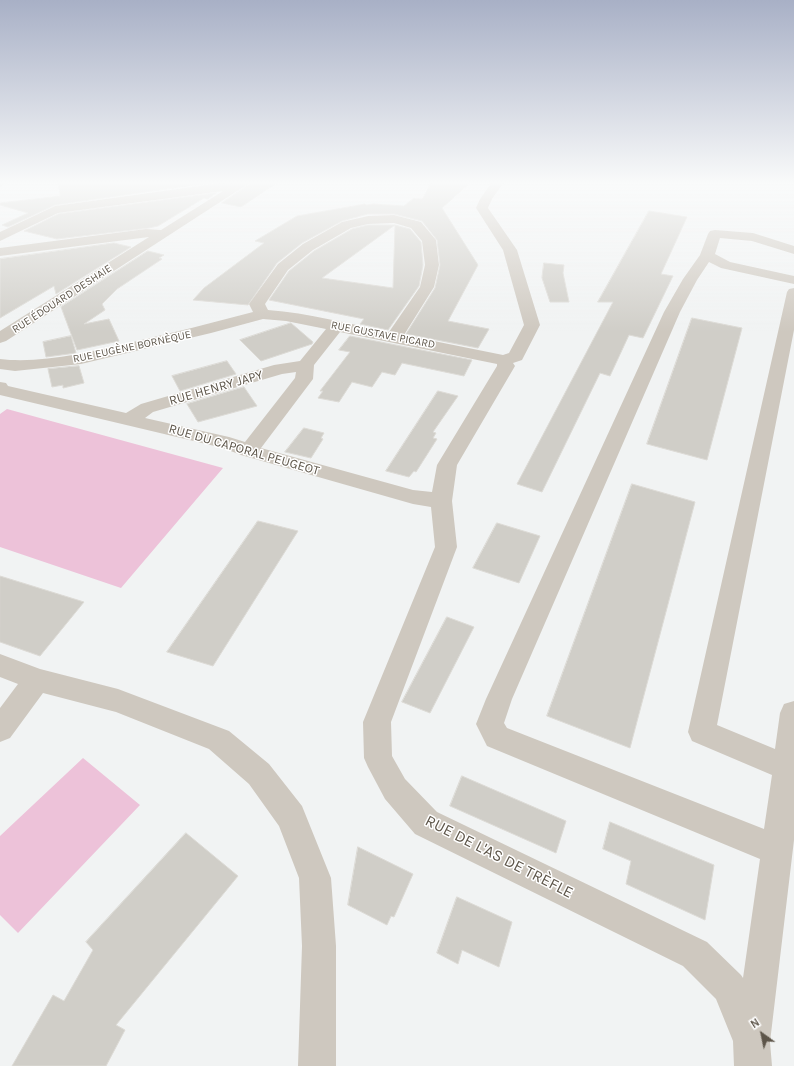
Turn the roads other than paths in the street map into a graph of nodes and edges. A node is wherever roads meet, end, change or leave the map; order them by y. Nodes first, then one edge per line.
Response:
1 (11, 232) edge
2 (166, 232) edge
3 (336, 232) edge
4 (422, 232) edge
5 (498, 232) edge
6 (162, 234) junction
7 (0, 237) edge
8 (794, 250) edge
9 (0, 252) edge
10 (707, 256) junction
11 (794, 280) edge
12 (794, 292) edge
13 (262, 314) junction
14 (337, 326) junction
15 (394, 337) junction
16 (0, 338) edge
17 (504, 361) junction
18 (0, 364) edge
19 (306, 365) junction
20 (0, 387) edge
21 (130, 419) junction
22 (248, 451) junction
23 (441, 501) junction
24 (0, 665) edge
25 (37, 680) junction
26 (794, 713) edge
27 (0, 729) edge
28 (788, 768) junction
29 (777, 850) junction
30 (752, 1053) edge
31 (317, 1066) edge

1 - 7 street
2 - 6 street, RUE ÉDOUARD DESHAIE
3 - 13 street
4 - 15 street
5 - 17 street
6 - 9 street
6 - 16 street, RUE ÉDOUARD DESHAIE
8 - 10 street
10 - 11 street
10 - 29 street
12 - 28 street
13 - 14 street, RUE GUSTAVE PICARD
13 - 18 street, RUE EUGÈNE BORNÈQUE
14 - 15 street, RUE GUSTAVE PICARD
14 - 19 street
15 - 17 street, RUE GUSTAVE PICARD
17 - 23 street, RUE DE L'AS DE TRÈFLE
19 - 21 street, RUE HENRY JAPY
19 - 22 street
20 - 21 street, RUE DU CAPORAL PEUGEOT
21 - 22 street, RUE DU CAPORAL PEUGEOT
22 - 23 street, RUE DU CAPORAL PEUGEOT
23 - 30 street, RUE DE L'AS DE TRÈFLE
24 - 25 street
25 - 27 street
25 - 31 street
26 - 28 street
28 - 29 street
29 - 30 street

